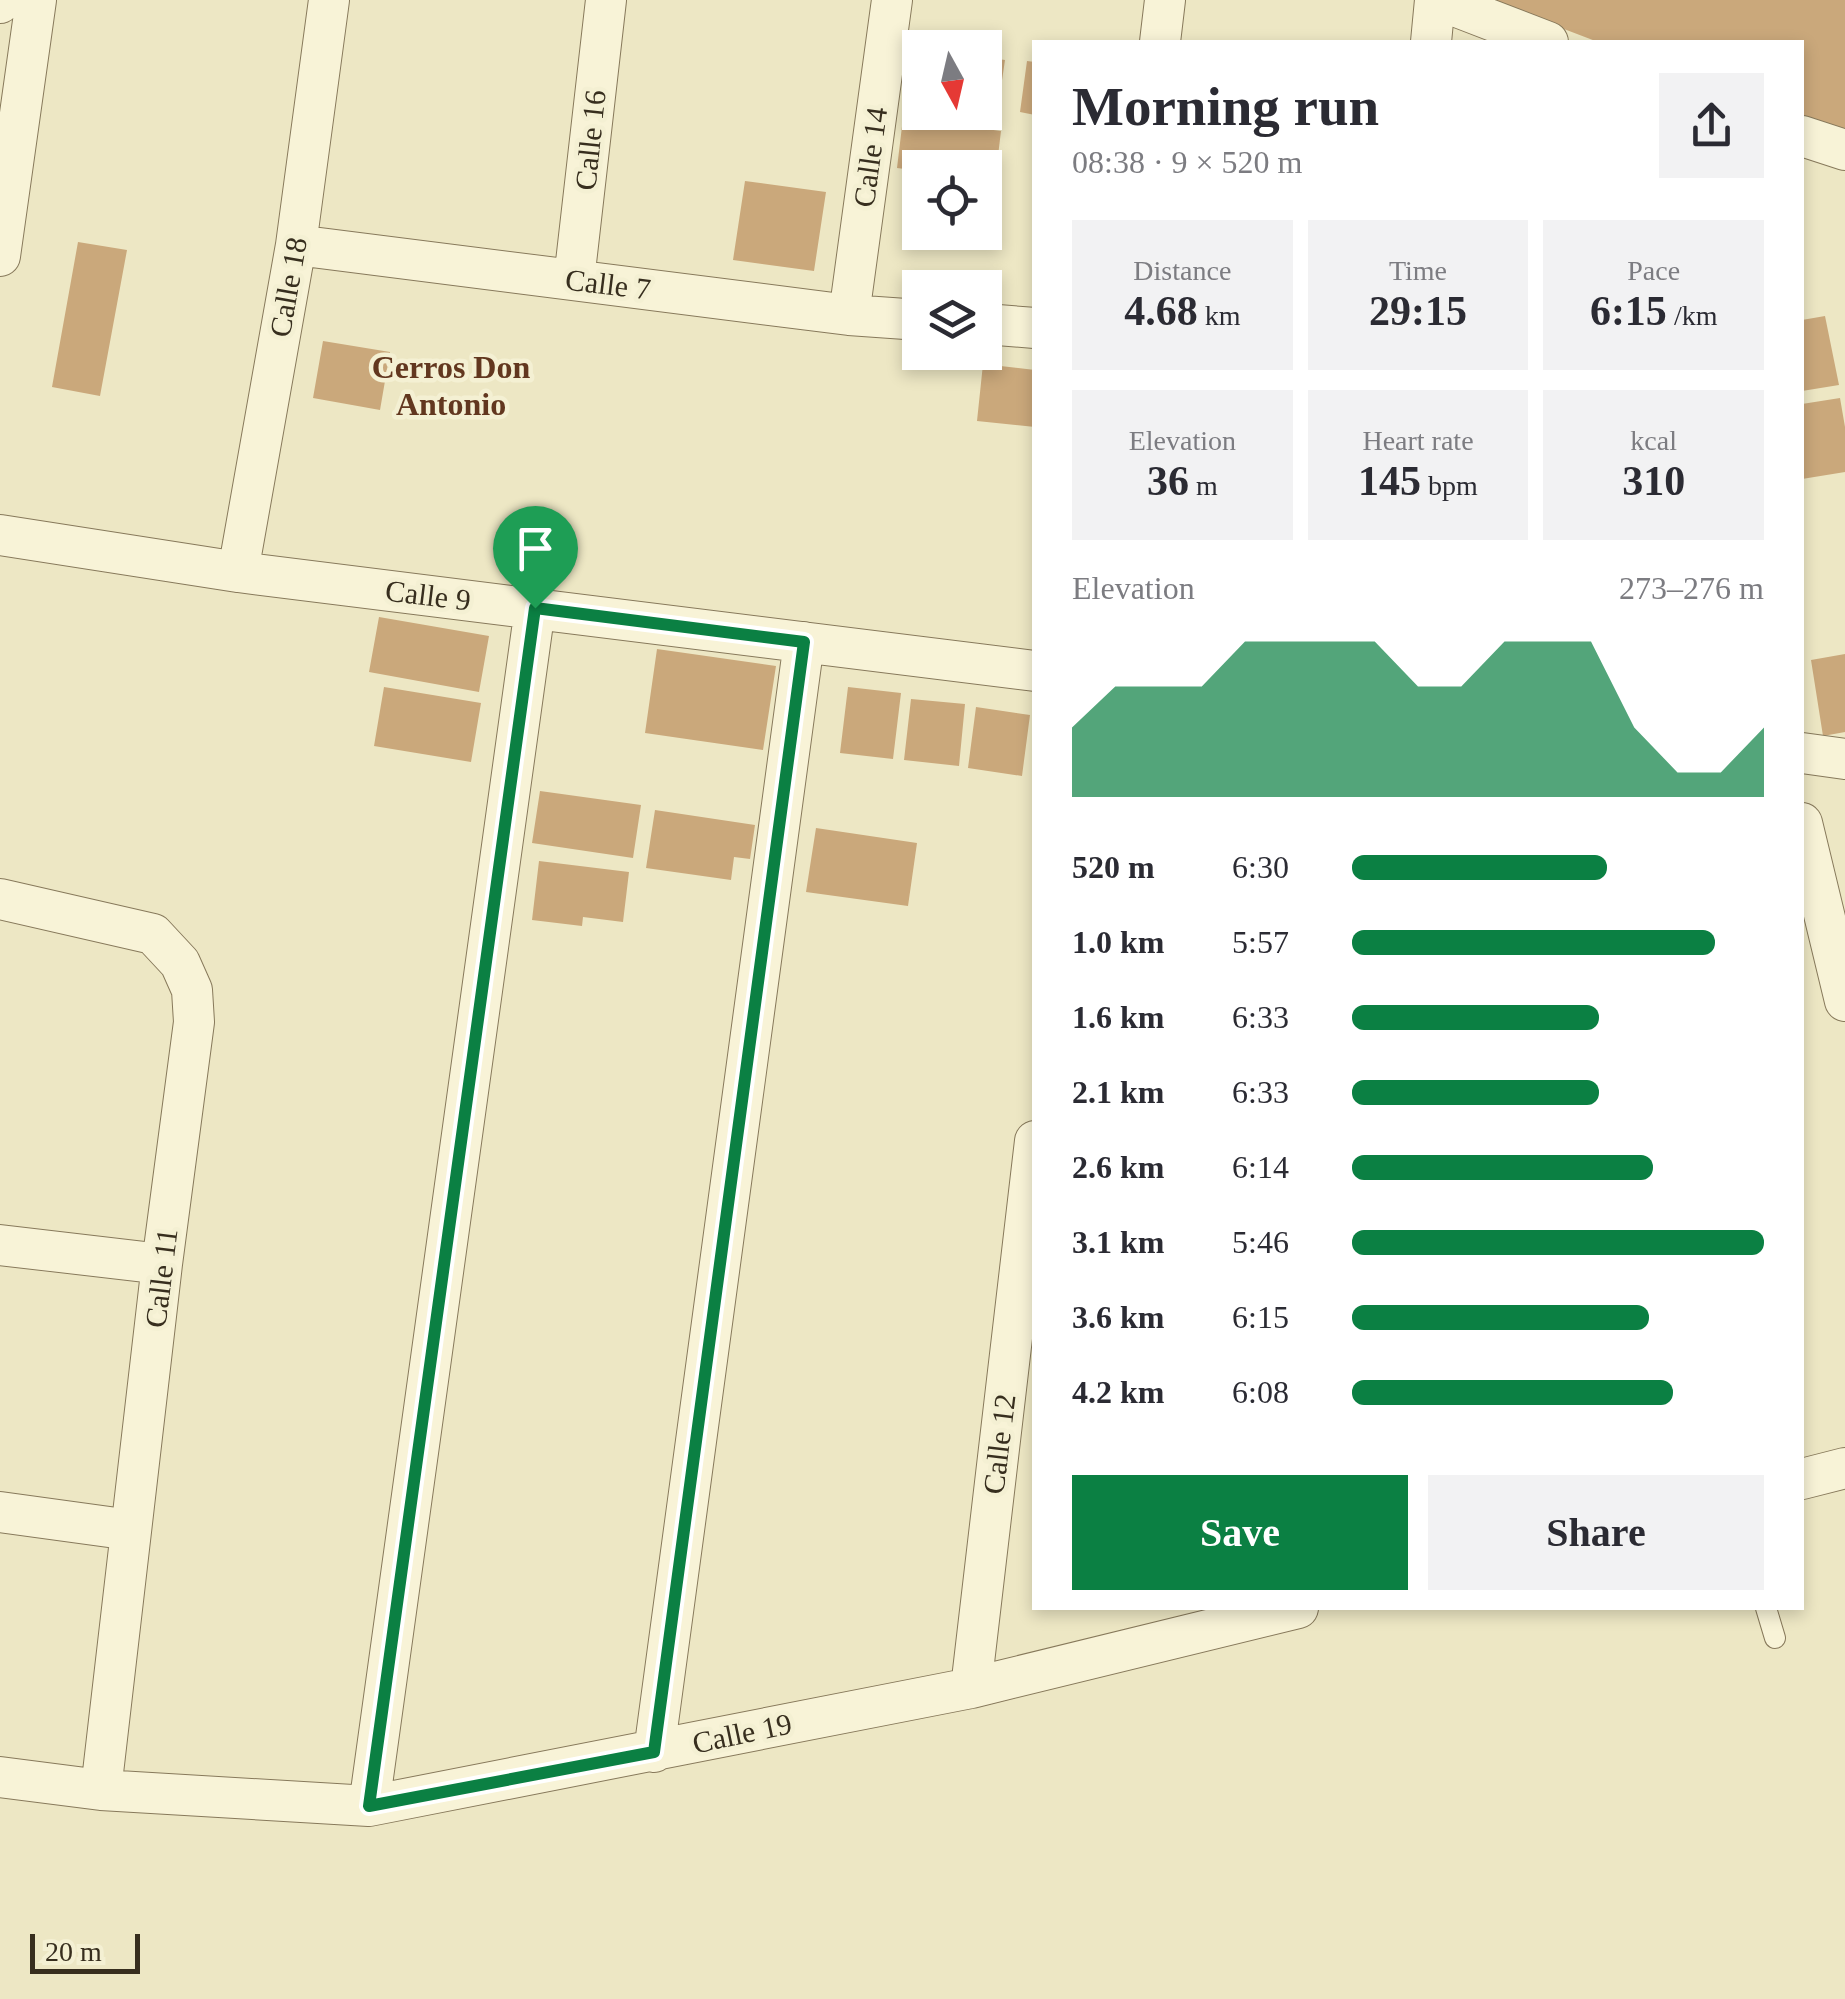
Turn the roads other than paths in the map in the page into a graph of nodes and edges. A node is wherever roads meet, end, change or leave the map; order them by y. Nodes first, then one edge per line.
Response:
1 (36, 0) edge
2 (330, 0) edge
3 (606, 0) edge
4 (892, 0) edge
5 (1165, 0) edge
6 (1437, 0) edge
7 (1160, 40) edge
8 (1431, 40) edge
9 (1543, 40) edge
10 (1804, 137) edge
11 (1845, 150) edge
12 (296, 245) junction
13 (0, 256) edge
14 (574, 280) junction
15 (849, 314) junction
16 (902, 318) edge
17 (1002, 325) edge
18 (1032, 328) edge
19 (0, 535) edge
20 (238, 572) junction
21 (535, 608) junction
22 (804, 642) junction
23 (1032, 671) edge
24 (1804, 753) edge
25 (1845, 759) edge
26 (1804, 831) edge
27 (0, 899) edge
28 (1845, 1001) edge
29 (1032, 1166) edge
30 (0, 1245) edge
31 (162, 1264) junction
32 (1845, 1468) edge
33 (1804, 1478) edge
34 (0, 1512) edge
35 (131, 1530) junction
36 (1290, 1610) edge
37 (1767, 1610) edge
38 (1775, 1638) dead end
39 (970, 1688) junction
40 (654, 1752) junction
41 (0, 1777) edge
42 (101, 1790) junction
43 (369, 1806) junction

1 - 13 street
2 - 12 street, Calle 18
3 - 14 street, Calle 16
4 - 15 street, Calle 14
5 - 7 street
6 - 8 street
6 - 9 street
10 - 11 street
12 - 14 street, Calle 7
12 - 20 street, Calle 18
14 - 15 street, Calle 7
15 - 16 street, Calle 7
17 - 18 street
19 - 20 street, Calle 9
20 - 21 street, Calle 9
21 - 22 street, Calle 9
21 - 43 street
22 - 23 street, Calle 9
22 - 40 street
24 - 25 street
26 - 28 street
27 - 31 street, Calle 11
29 - 39 street, Calle 12
30 - 31 street
31 - 35 street, Calle 11
32 - 33 street
34 - 35 street
35 - 42 street, Calle 11
36 - 39 street, Calle 19
37 - 38 lane
39 - 40 street, Calle 19
40 - 43 street, Calle 19
41 - 42 street, Calle 19
42 - 43 street, Calle 19

